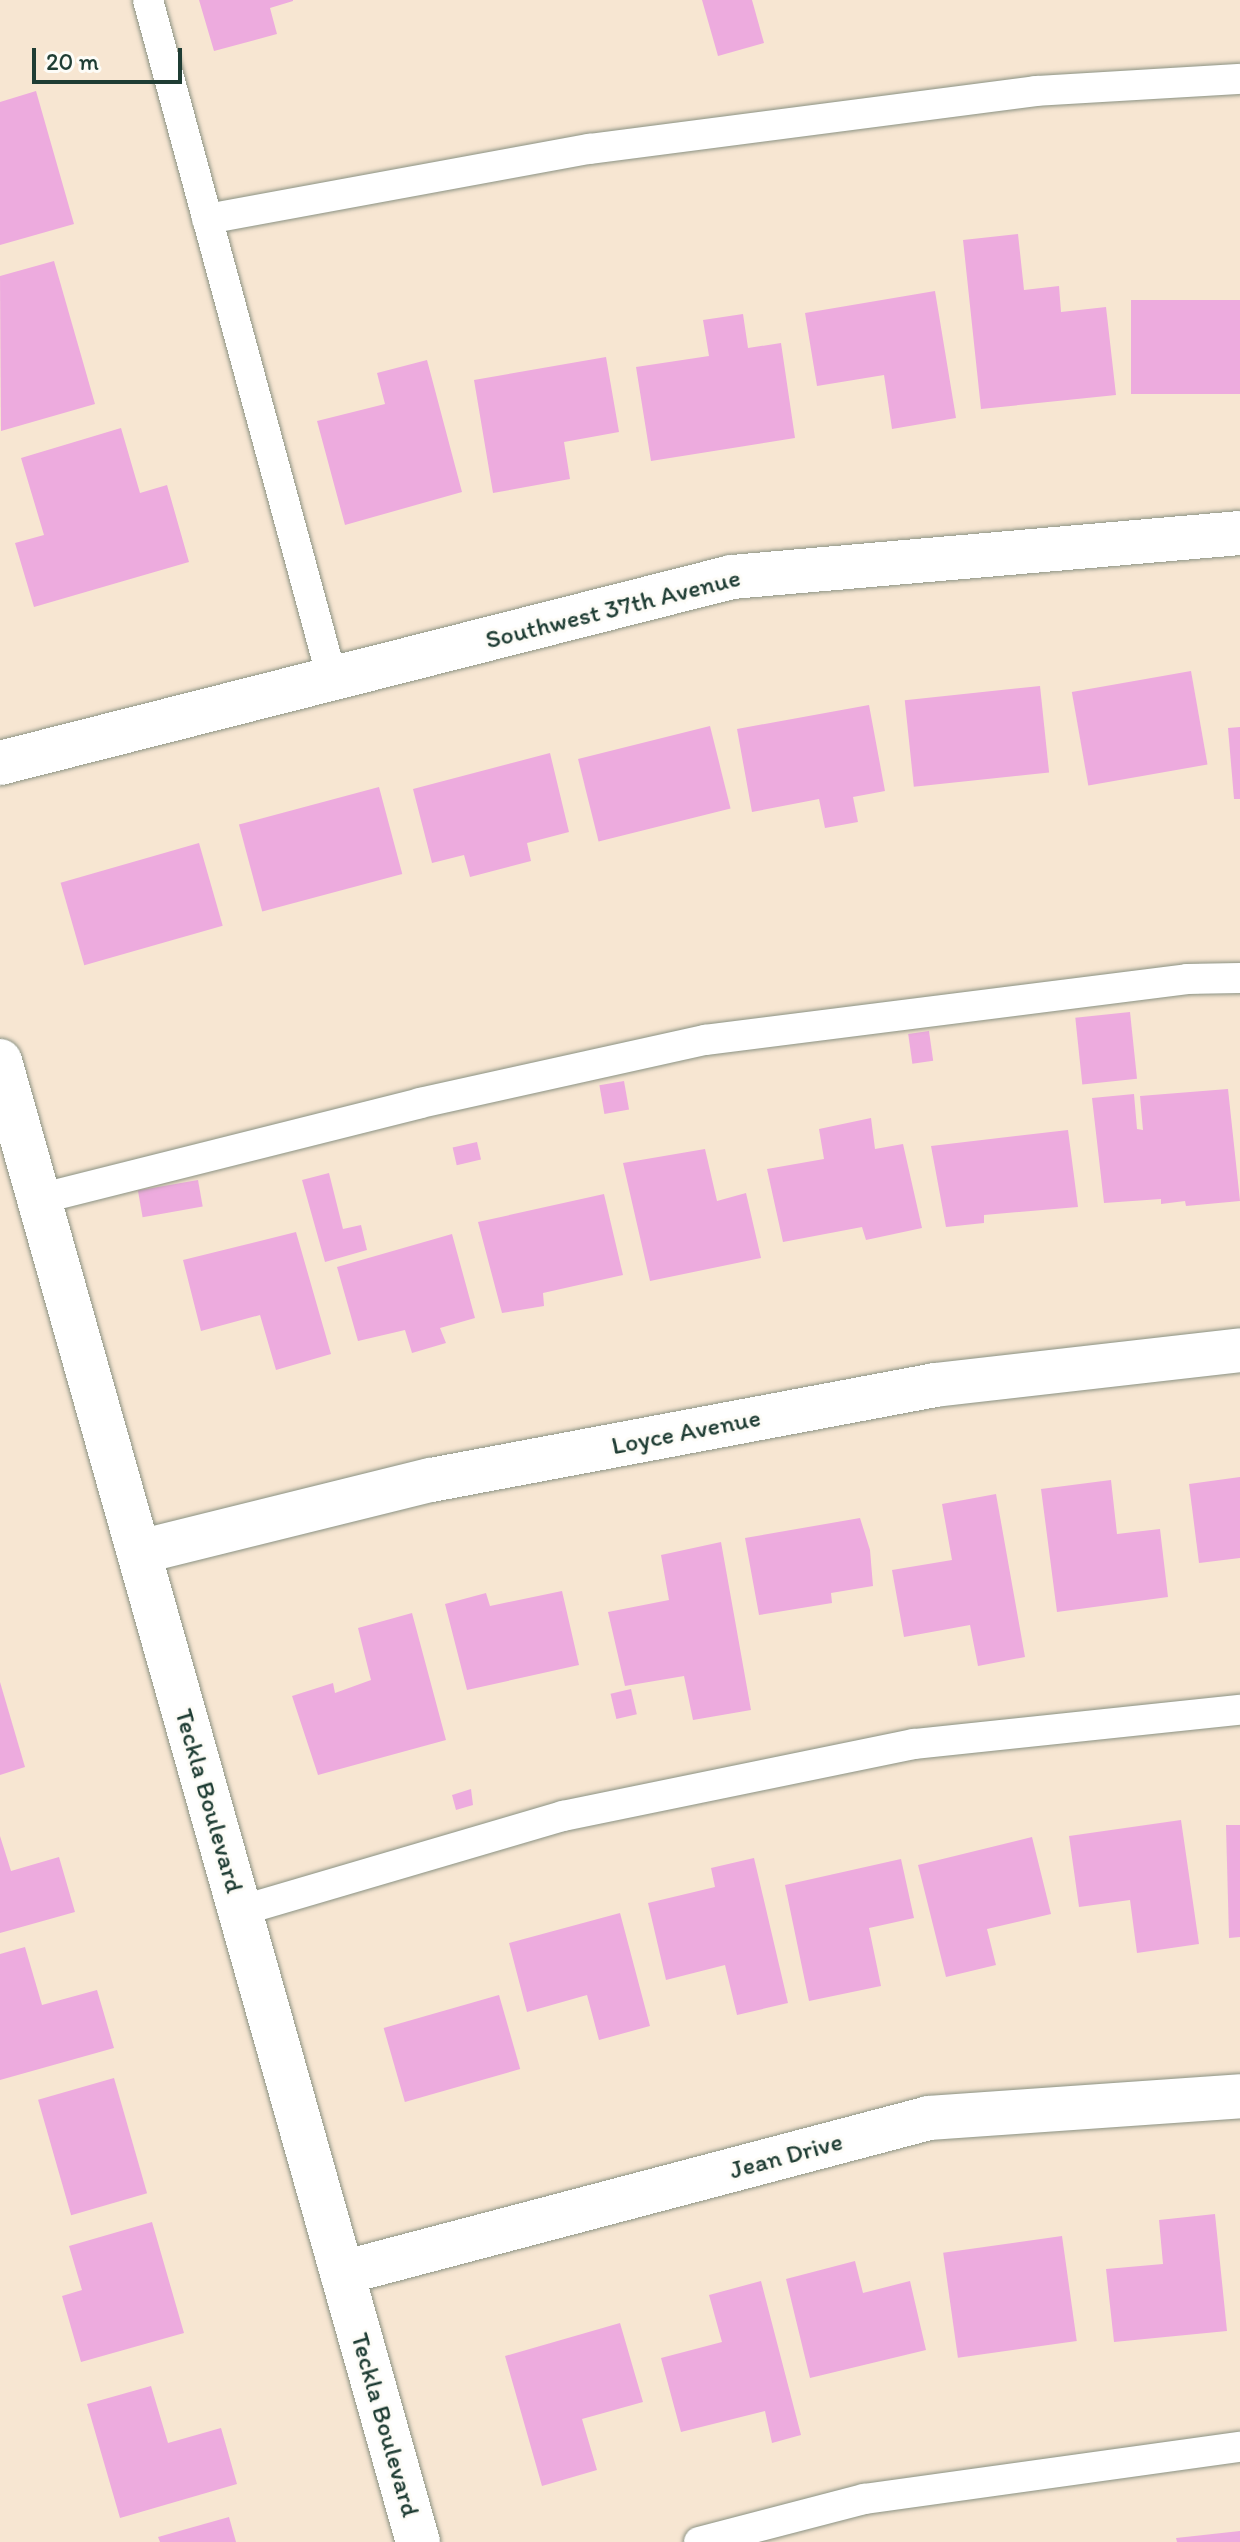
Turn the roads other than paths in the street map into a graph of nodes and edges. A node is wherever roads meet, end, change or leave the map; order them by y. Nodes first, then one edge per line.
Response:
1 (148, 0) edge
2 (1240, 79) edge
3 (207, 219) junction
4 (1240, 533) edge
5 (332, 678) junction
6 (0, 763) edge
7 (1240, 978) edge
8 (0, 1061) edge
9 (39, 1199) junction
10 (1240, 1350) edge
11 (139, 1552) junction
12 (1240, 1710) edge
13 (240, 1911) junction
14 (1240, 2096) edge
15 (342, 2273) junction
16 (1240, 2447) edge
17 (418, 2542) edge
18 (699, 2542) edge

1 - 3 lane
2 - 3 lane
3 - 5 lane
4 - 5 street, Southwest 37th Avenue
5 - 6 street, Southwest 37th Avenue
7 - 9 lane
8 - 9 street, Teckla Boulevard
9 - 11 street, Teckla Boulevard
10 - 11 street, Loyce Avenue
11 - 13 street, Teckla Boulevard
12 - 13 lane
13 - 15 street, Teckla Boulevard
14 - 15 street, Jean Drive
15 - 17 street, Teckla Boulevard
16 - 18 lane

